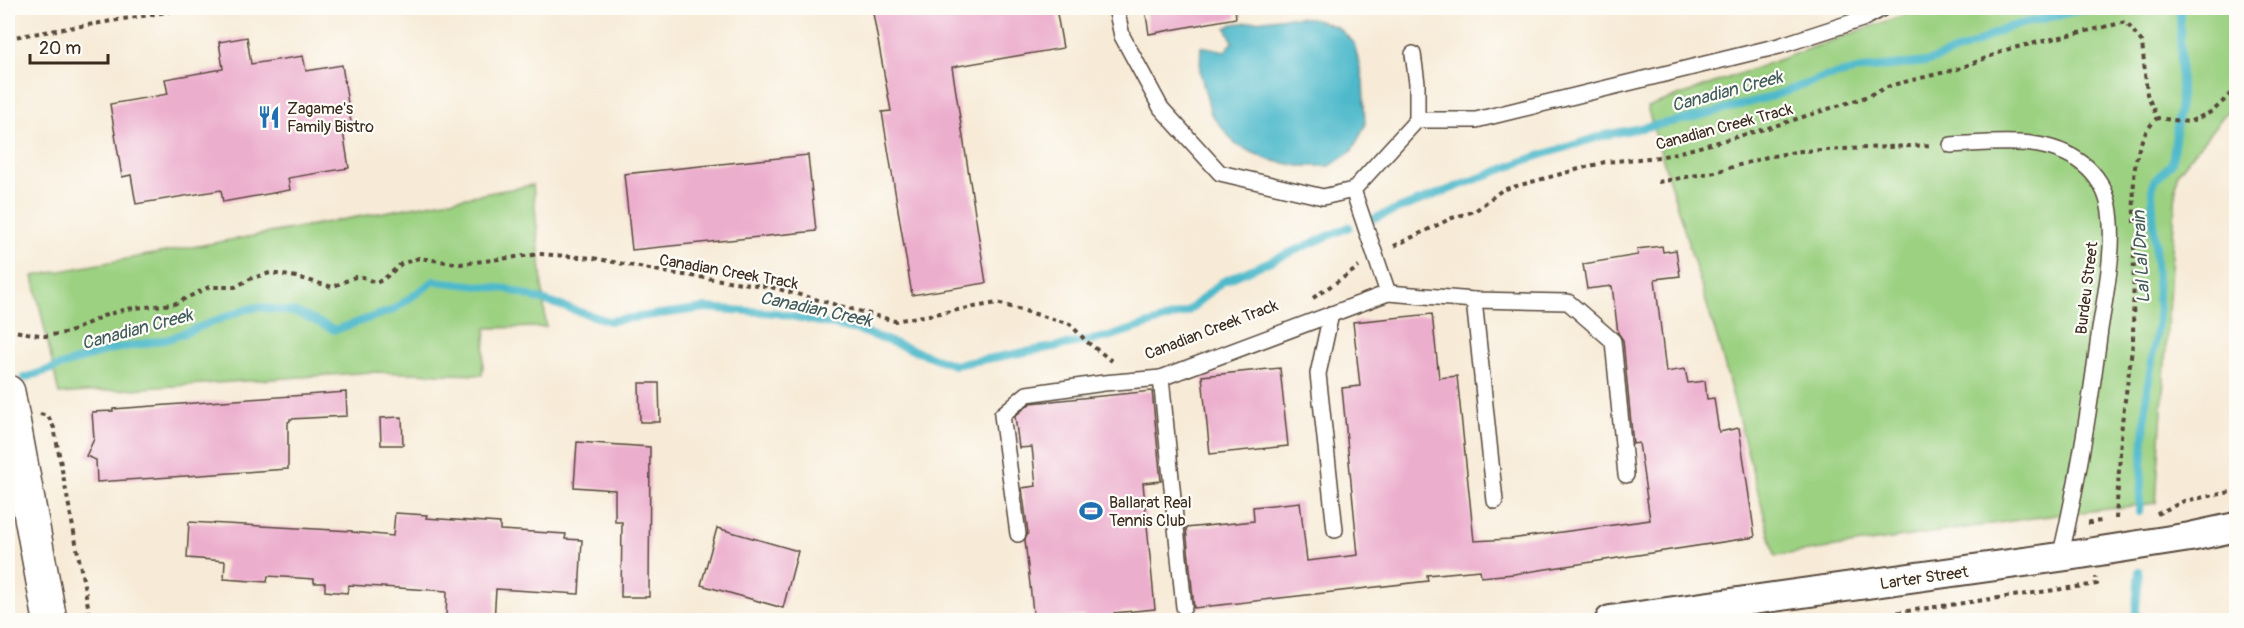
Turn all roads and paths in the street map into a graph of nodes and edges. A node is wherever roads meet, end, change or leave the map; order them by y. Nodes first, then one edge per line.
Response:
1 (191, 8) edge
2 (1116, 8) edge
3 (1882, 8) edge
4 (8, 38) edge
5 (1413, 54) dead end
6 (2236, 89) edge
7 (2157, 118) junction
8 (1418, 120) junction
9 (1951, 144) joint
10 (1658, 182) dead end
11 (1353, 190) junction
12 (2134, 224) dead end
13 (2134, 236) dead end
14 (1375, 255) junction
15 (1388, 293) junction
16 (1474, 300) junction
17 (1308, 301) dead end
18 (1331, 314) junction
19 (8, 330) edge
20 (1121, 367) dead end
21 (1161, 378) junction
22 (10, 405) edge
23 (1626, 475) dead end
24 (2236, 491) edge
25 (1495, 501) dead end
26 (2152, 517) dead end
27 (2116, 519) dead end
28 (2236, 527) edge
29 (1335, 530) dead end
30 (1018, 534) dead end
31 (2060, 558) junction
32 (2097, 584) dead end
33 (1184, 607) dead end
34 (50, 621) edge
35 (93, 621) edge
36 (1610, 621) edge
37 (1844, 621) edge

1 - 4 path
2 - 11 lane
3 - 8 lane
5 - 8 lane
6 - 7 path
7 - 12 path
7 - 14 path, Canadian Creek Track
8 - 11 lane
9 - 10 path
9 - 31 lane, Burdeu Street
11 - 14 lane
13 - 27 path
14 - 15 lane
14 - 17 path, Canadian Creek Track
15 - 16 lane
15 - 18 lane
16 - 23 lane
16 - 25 lane
18 - 21 lane
18 - 29 lane
19 - 20 path, Canadian Creek Track
21 - 30 lane
21 - 33 lane
22 - 34 street
22 - 35 path
24 - 26 path
28 - 31 street, Larter Street
31 - 36 street, Larter Street
32 - 37 path

